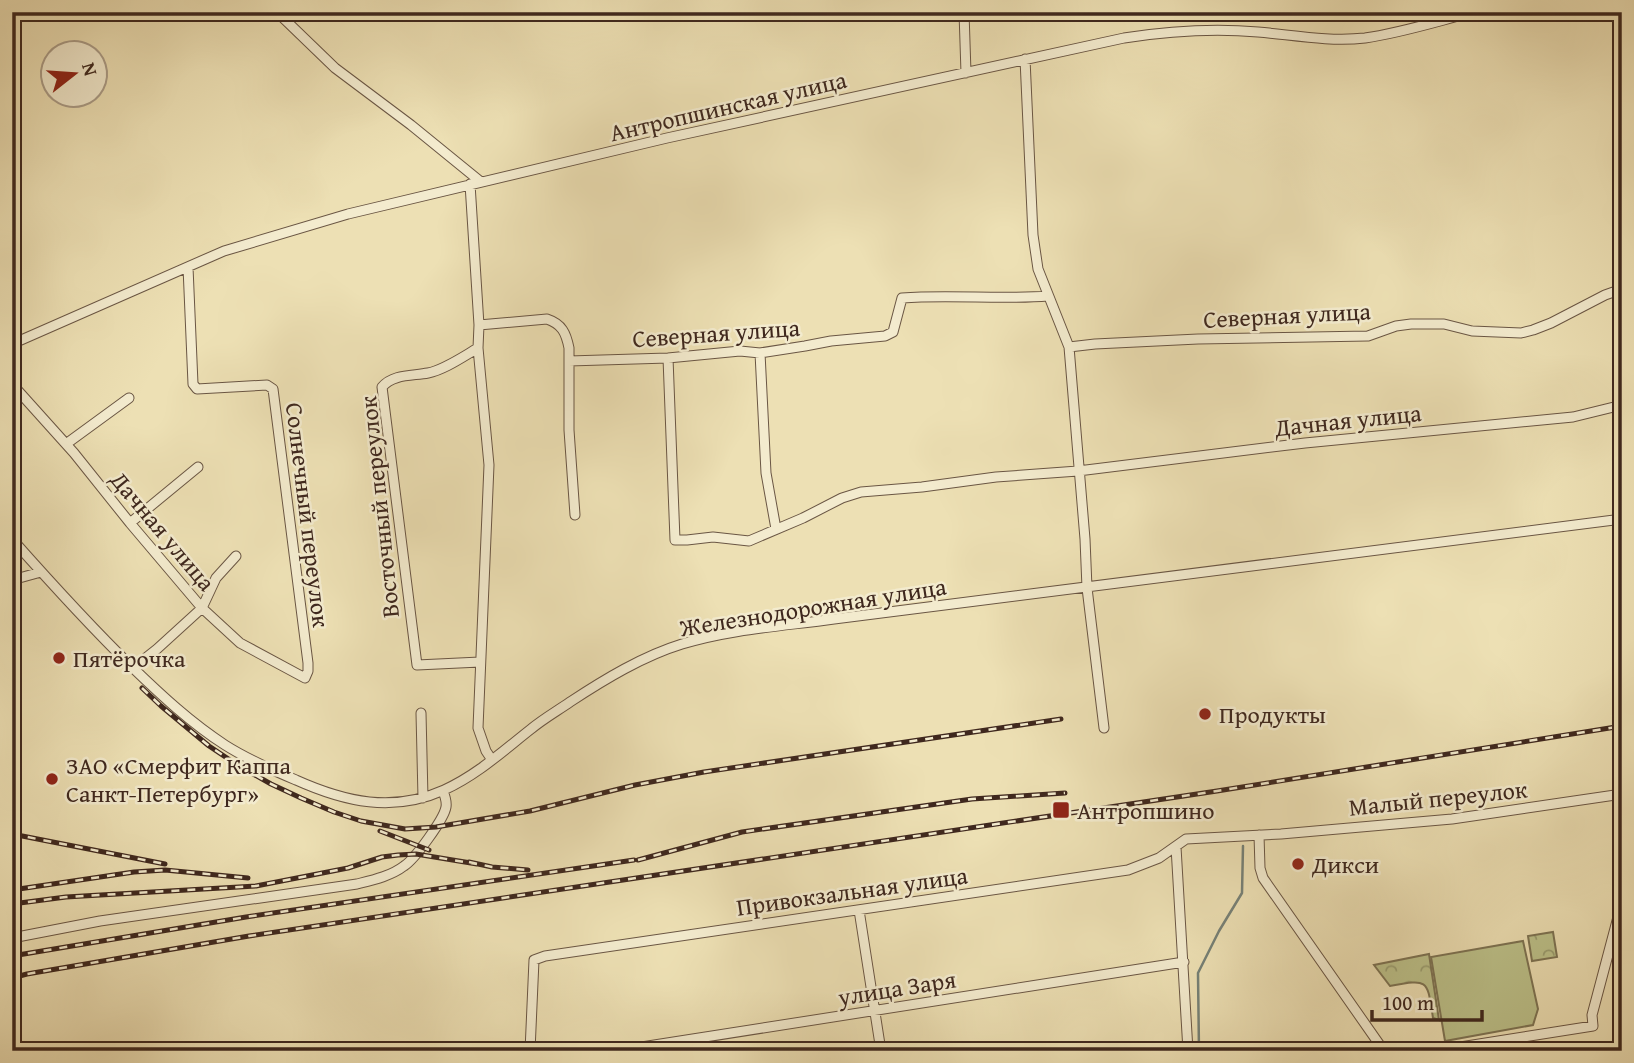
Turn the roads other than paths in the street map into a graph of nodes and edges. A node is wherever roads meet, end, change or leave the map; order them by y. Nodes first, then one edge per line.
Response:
1 (277, 12) edge
2 (964, 12) edge
3 (1474, 12) edge
4 (1025, 58) junction
5 (966, 73) junction
6 (481, 182) junction
7 (470, 184) junction
8 (188, 267) junction
9 (1622, 289) edge
10 (1048, 296) junction
11 (479, 324) junction
12 (12, 344) edge
13 (1069, 347) junction
14 (478, 348) junction
15 (760, 353) junction
16 (667, 358) junction
17 (569, 361) junction
18 (12, 384) edge
19 (129, 398) dead end
20 (1622, 405) edge
21 (66, 444) junction
22 (198, 467) dead end
23 (1078, 471) junction
24 (575, 516) dead end
25 (1622, 519) edge
26 (130, 523) junction
27 (776, 529) junction
28 (12, 540) edge
29 (236, 556) dead end
30 (41, 572) junction
31 (12, 580) edge
32 (1087, 588) junction
33 (202, 608) junction
34 (480, 662) junction
35 (133, 668) junction
36 (305, 678) joint
37 (421, 713) dead end
38 (1104, 729) dead end
39 (492, 760) junction
40 (443, 791) junction
41 (1622, 794) edge
42 (423, 798) junction
43 (1258, 835) junction
44 (1176, 847) junction
45 (1622, 902) edge
46 (859, 910) junction
47 (12, 938) edge
48 (1184, 962) junction
49 (874, 1011) junction
50 (530, 1051) edge
51 (616, 1051) edge
52 (881, 1051) edge
53 (1188, 1051) edge
54 (1384, 1051) edge
55 (1434, 1051) edge

1 - 6 street
2 - 5 street
3 - 4 street, Антропшинская улица
4 - 5 street, Антропшинская улица
4 - 10 street
5 - 6 street, Антропшинская улица
6 - 7 street, Антропшинская улица
7 - 8 street, Антропшинская улица
7 - 11 street
8 - 12 street, Антропшинская улица
8 - 36 street, Солнечный переулок
9 - 13 street, Северная улица
10 - 13 street
10 - 15 street, Северная улица
11 - 14 street
11 - 17 street
13 - 23 street
14 - 34 street
14 - 34 street, Восточный переулок
15 - 16 street, Северная улица
15 - 27 street
16 - 17 street, Северная улица
16 - 27 street
17 - 24 street
18 - 21 street, Дачная улица
19 - 21 street
20 - 23 street, Дачная улица
21 - 26 street, Дачная улица
22 - 26 street
23 - 27 street, Дачная улица
23 - 32 street
25 - 32 street, Железнодорожная улица
26 - 33 street, Дачная улица
28 - 30 street, Железнодорожная улица
29 - 33 street
30 - 31 street
30 - 35 street, Железнодорожная улица
32 - 38 street
32 - 39 street, Железнодорожная улица
33 - 35 street
33 - 36 street, Дачная улица
34 - 39 street
35 - 42 street, Железнодорожная улица
37 - 42 street
39 - 40 street, Железнодорожная улица
40 - 42 street, Железнодорожная улица
40 - 47 street
41 - 43 street, Малый переулок
43 - 44 street, Привокзальная улица
43 - 54 street
44 - 46 street, Привокзальная улица
44 - 48 street
45 - 55 street
46 - 49 street
46 - 50 street, Привокзальная улица
48 - 49 street, улица Заря
48 - 53 street
49 - 51 street, улица Заря
49 - 52 street

